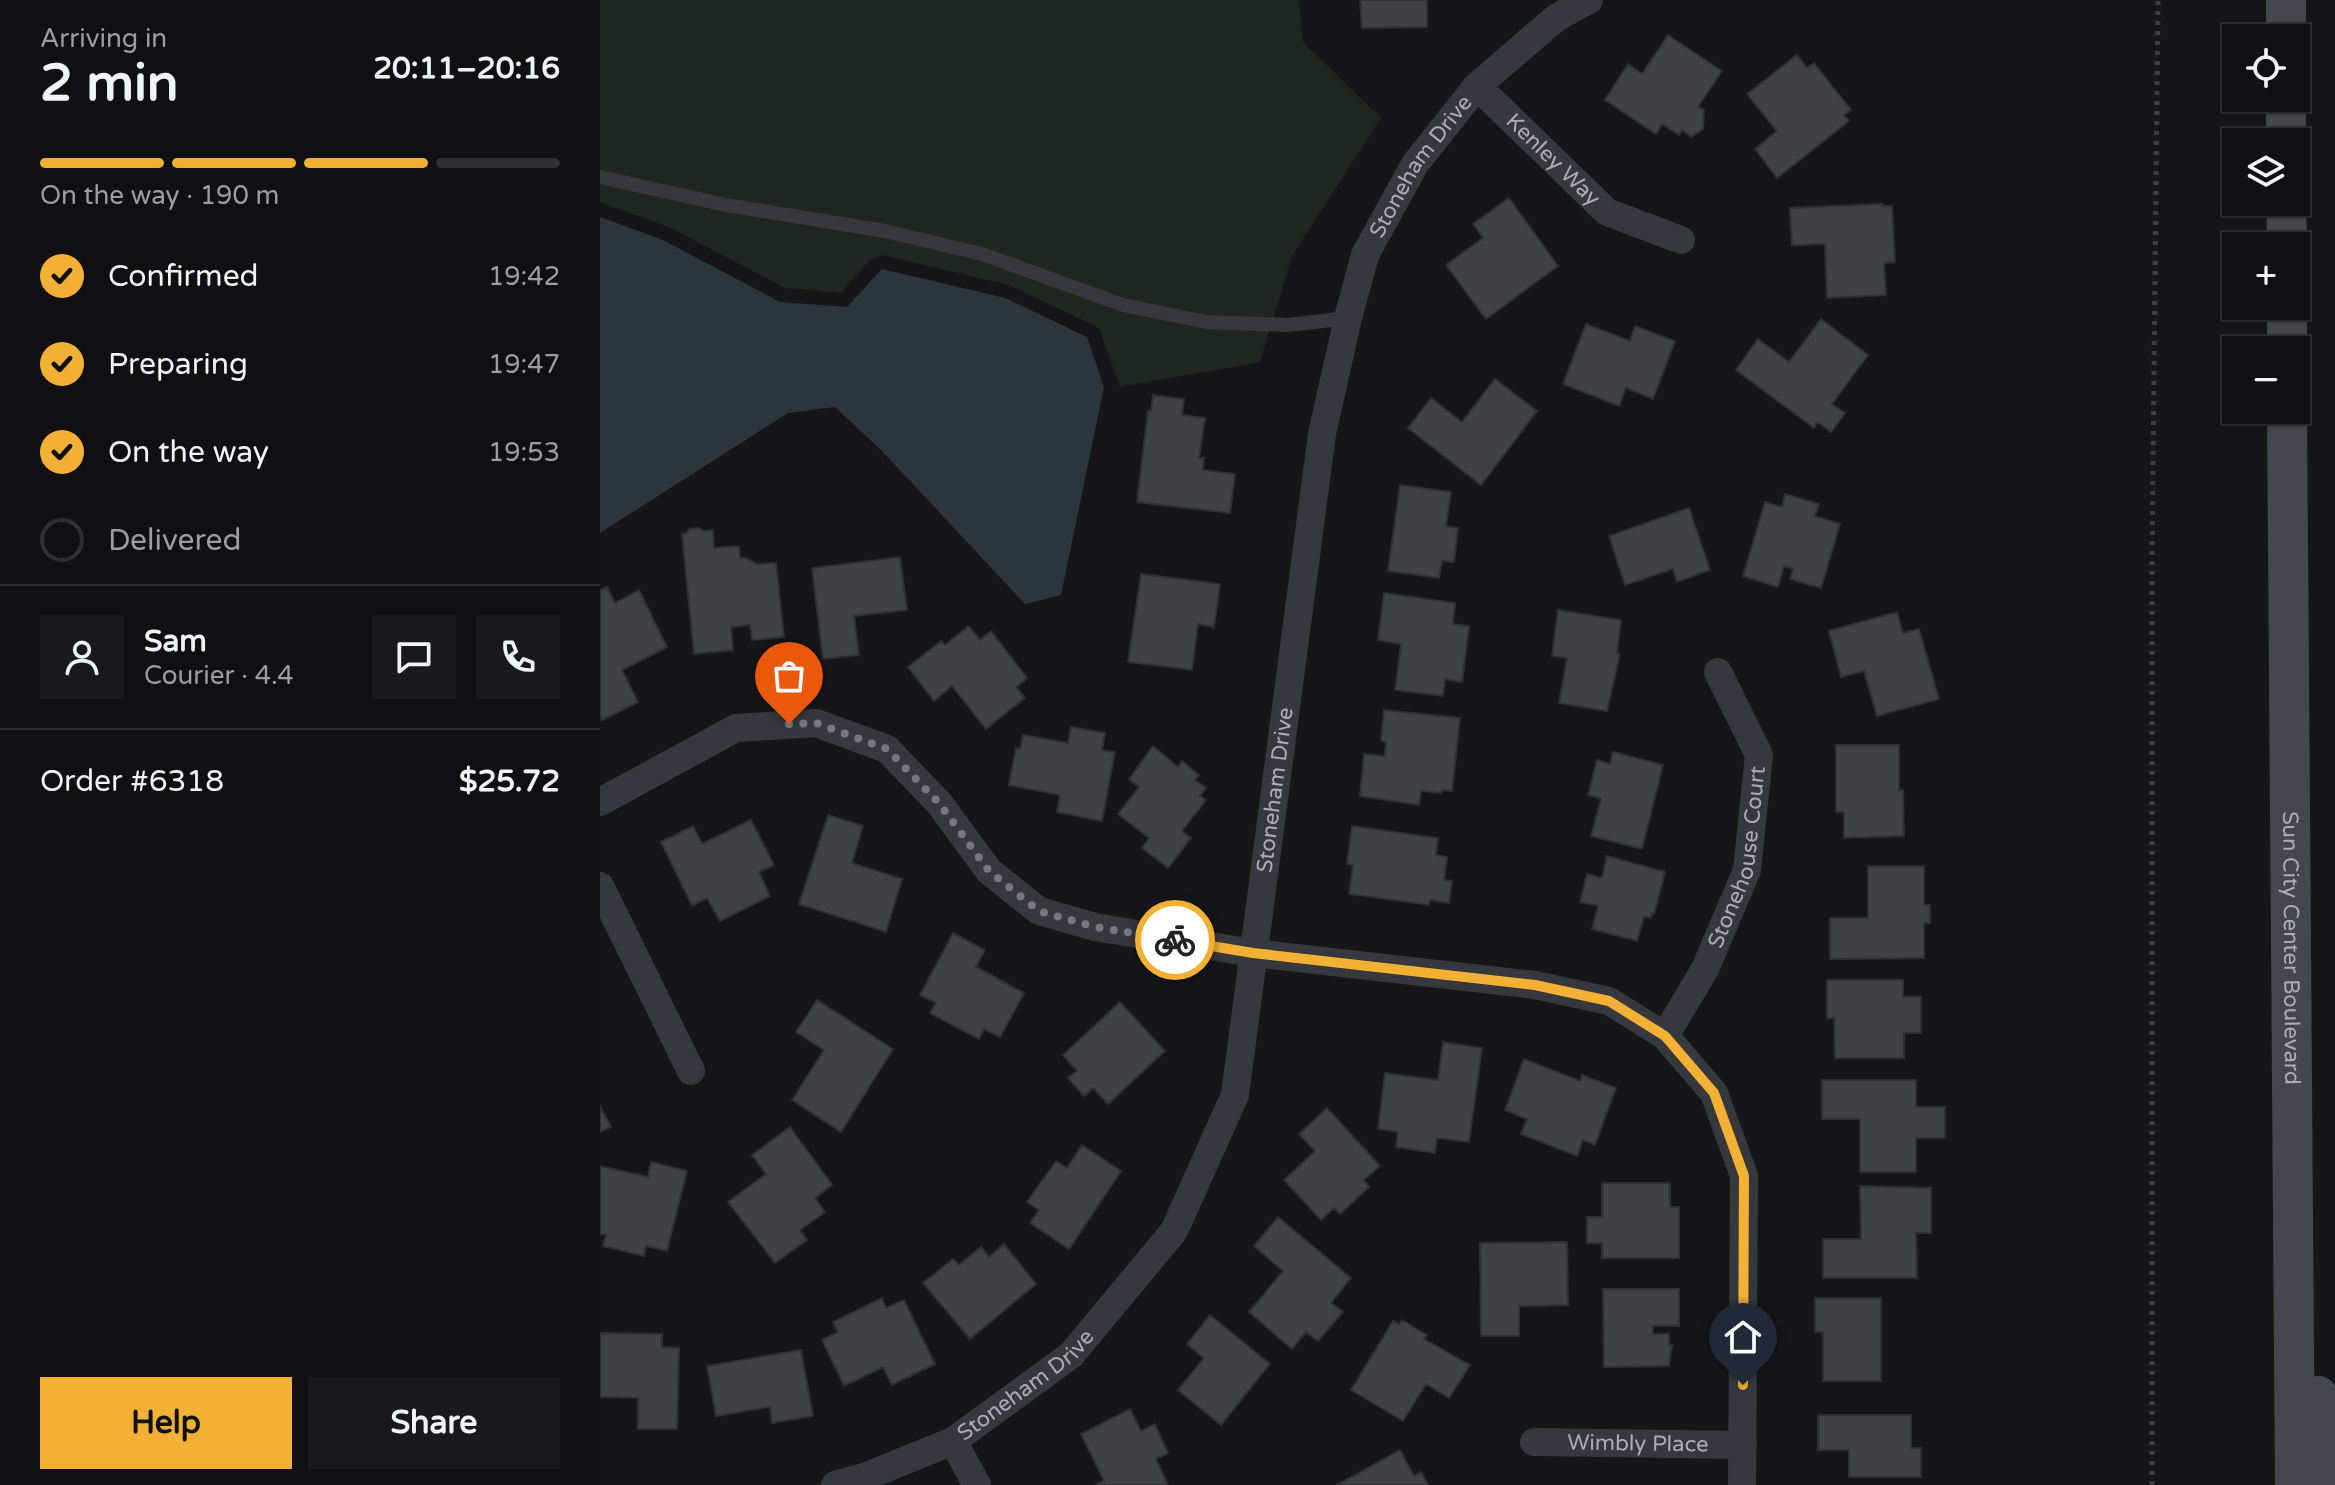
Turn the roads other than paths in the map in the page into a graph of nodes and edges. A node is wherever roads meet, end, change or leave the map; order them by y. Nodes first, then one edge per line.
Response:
1 (1589, 0) edge
2 (2286, 0) edge
3 (2286, 24) edge
4 (1477, 86) junction
5 (600, 177) edge
6 (1681, 240) dead end
7 (1348, 318) junction
8 (2287, 424) edge
9 (1718, 672) dead end
10 (600, 802) edge
11 (600, 886) edge
12 (1253, 953) junction
13 (2290, 967) junction
14 (1665, 1036) junction
15 (691, 1071) dead end
16 (953, 1441) junction
17 (1534, 1442) dead end
18 (1743, 1445) junction
19 (835, 1485) edge
20 (977, 1485) edge
21 (1742, 1485) edge
22 (2295, 1485) edge
23 (2333, 1485) edge

1 - 4 street, Stoneham Drive
2 - 3 main road
4 - 6 street, Kenley Way
4 - 7 street, Stoneham Drive
5 - 7 lane
7 - 12 street, Stoneham Drive
8 - 13 main road, Sun City Center Boulevard
9 - 14 street, Stonehouse Court
10 - 12 street
11 - 15 street
12 - 14 street
12 - 16 street, Stoneham Drive
13 - 22 main road, Sun City Center Boulevard
13 - 23 main road
14 - 18 street
16 - 19 street, Stoneham Drive
16 - 20 street
17 - 18 street, Wimbly Place
18 - 21 street

